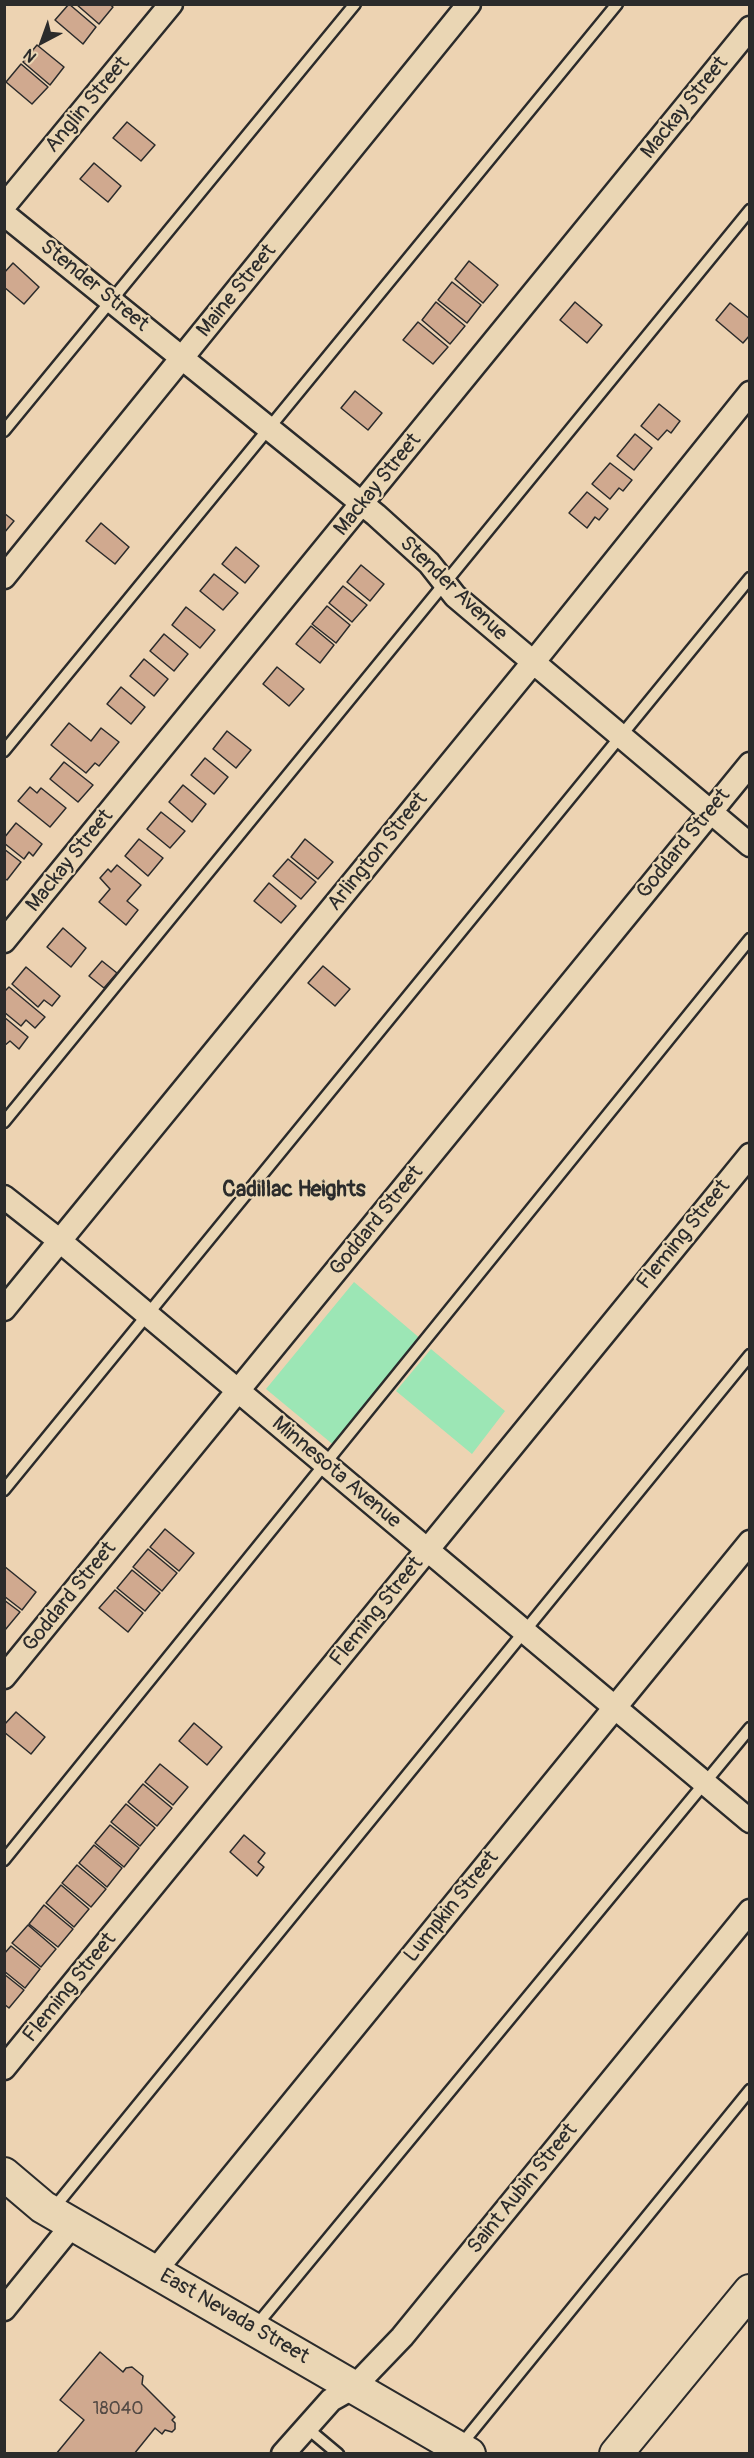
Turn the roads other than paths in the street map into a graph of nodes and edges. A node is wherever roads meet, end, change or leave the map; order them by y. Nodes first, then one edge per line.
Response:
1 (171, 4) edge
2 (355, 4) edge
3 (469, 4) edge
4 (617, 4) edge
5 (750, 28) edge
6 (4, 206) edge
7 (750, 210) edge
8 (4, 214) edge
9 (113, 301) junction
10 (183, 358) junction
11 (750, 393) edge
12 (270, 429) junction
13 (4, 431) edge
14 (362, 504) junction
15 (4, 577) edge
16 (750, 578) edge
17 (445, 585) junction
18 (533, 662) junction
19 (621, 736) junction
20 (4, 751) edge
21 (750, 764) edge
22 (711, 812) junction
23 (750, 845) edge
24 (750, 939) edge
25 (4, 941) edge
26 (4, 1122) edge
27 (750, 1155) edge
28 (4, 1197) edge
29 (60, 1241) junction
30 (4, 1309) edge
31 (147, 1314) junction
32 (750, 1355) edge
33 (238, 1391) junction
34 (326, 1465) junction
35 (4, 1490) edge
36 (750, 1542) edge
37 (427, 1550) junction
38 (525, 1632) junction
39 (4, 1677) edge
40 (615, 1707) junction
41 (750, 1728) edge
42 (705, 1783) junction
43 (750, 1821) edge
44 (4, 1860) edge
45 (750, 1911) edge
46 (4, 2068) edge
47 (750, 2090) edge
48 (4, 2174) edge
49 (62, 2218) junction
50 (155, 2271) junction
51 (750, 2291) edge
52 (4, 2309) edge
53 (254, 2329) junction
54 (354, 2387) junction
55 (307, 2428) junction
56 (464, 2451) edge
57 (283, 2454) edge
58 (338, 2454) edge
59 (616, 2454) edge

1 - 6 street, Anglin Street
2 - 9 lane
3 - 10 street, Maine Street
4 - 12 lane
5 - 14 street, Mackay Street
7 - 17 lane
8 - 9 street, Stender Street
9 - 10 street, Stender Street
9 - 13 lane
10 - 12 street, Stender Avenue
10 - 15 street, Maine Street
11 - 18 street, Arlington Street
12 - 14 street, Stender Avenue
12 - 20 lane
14 - 17 street, Stender Avenue
14 - 25 street, Mackay Street
16 - 19 lane
17 - 18 street, Stender Avenue
17 - 26 lane
18 - 19 street, Stender Avenue
18 - 29 street, Arlington Street
19 - 22 street, Stender Avenue
19 - 31 lane
21 - 22 street, Goddard Street
22 - 23 street, Stender Avenue
22 - 33 street, Goddard Street
24 - 34 lane
27 - 37 street, Fleming Street
28 - 29 street, Minnesota Avenue
29 - 30 street, Arlington Street
29 - 31 street, Minnesota Avenue
31 - 33 street, Minnesota Avenue
31 - 35 lane
32 - 38 lane
33 - 34 street, Minnesota Avenue
33 - 39 street, Goddard Street
34 - 37 street, Minnesota Avenue
34 - 44 lane
36 - 40 street, Lumpkin Street
37 - 38 street, Minnesota Avenue
37 - 46 street, Fleming Street
38 - 40 street, Minnesota Avenue
38 - 49 lane
40 - 42 street, Minnesota Avenue
40 - 50 street, Lumpkin Street
41 - 42 lane
42 - 43 street, Minnesota Avenue
42 - 53 lane
45 - 54 street, Saint Aubin Street
47 - 56 lane
48 - 49 street, East Nevada Street
49 - 50 street, East Nevada Street
49 - 52 street
50 - 53 street, East Nevada Street
51 - 59 street
53 - 54 street, East Nevada Street
54 - 55 street, Saint Aubin Street
54 - 56 street, East Nevada Street
55 - 57 street, Saint Aubin Street
55 - 58 lane

